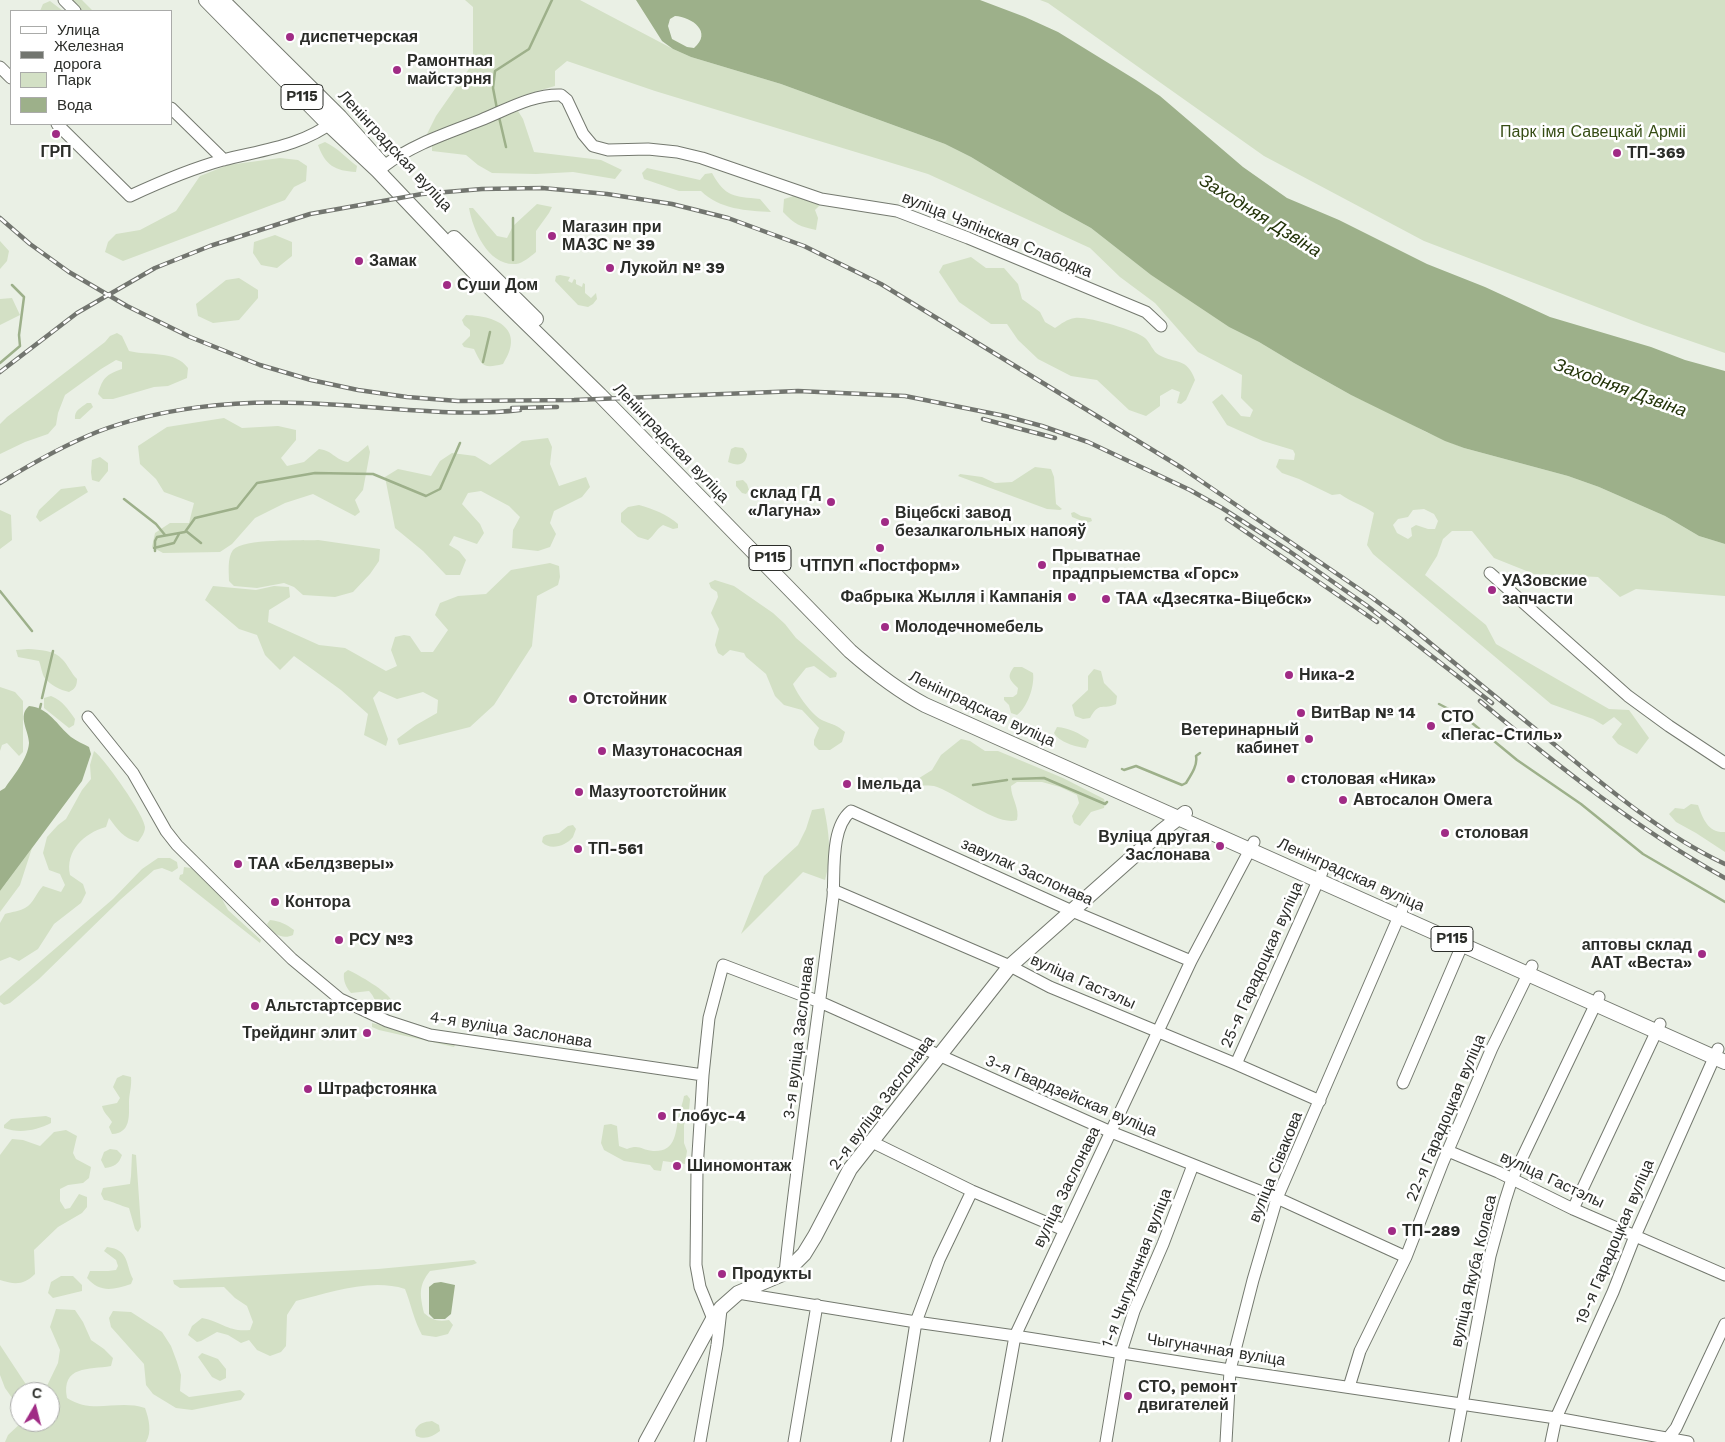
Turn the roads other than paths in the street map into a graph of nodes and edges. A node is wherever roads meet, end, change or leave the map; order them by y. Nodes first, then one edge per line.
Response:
1 (64, 0) edge
2 (206, 0) edge
3 (222, 0) edge
4 (74, 10) edge
5 (255, 42) junction
6 (0, 67) edge
7 (10, 77) edge
8 (172, 109) edge
9 (334, 121) junction
10 (58, 125) edge
11 (224, 160) junction
12 (384, 166) junction
13 (480, 270) junction
14 (1162, 326) dead end
15 (1490, 573) dead end
16 (88, 717) dead end
17 (1725, 763) edge
18 (851, 811) joint
19 (1184, 814) junction
20 (1253, 846) junction
21 (1320, 876) junction
22 (833, 890) junction
23 (1072, 911) junction
24 (1401, 911) junction
25 (1465, 940) junction
26 (1191, 961) junction
27 (1010, 966) junction
28 (1531, 970) junction
29 (1597, 1001) junction
30 (820, 1002) junction
31 (1659, 1028) junction
32 (1159, 1032) junction
33 (1721, 1055) edge
34 (939, 1056) junction
35 (1236, 1064) junction
36 (703, 1075) junction
37 (1403, 1083) dead end
38 (1320, 1101) junction
39 (1111, 1132) junction
40 (870, 1141) junction
41 (1448, 1151) junction
42 (1193, 1165) junction
43 (1512, 1179) junction
44 (972, 1192) junction
45 (1278, 1198) junction
46 (1573, 1209) junction
47 (1064, 1230) junction
48 (1635, 1236) junction
49 (1406, 1257) junction
50 (785, 1273) junction
51 (1725, 1275) edge
52 (738, 1293) junction
53 (817, 1305) junction
54 (717, 1314) junction
55 (916, 1322) junction
56 (1725, 1324) edge
57 (1015, 1336) junction
58 (1121, 1352) junction
59 (1230, 1370) junction
60 (1349, 1387) junction
61 (1462, 1404) junction
62 (1556, 1418) junction
63 (1667, 1440) edge
64 (646, 1442) edge
65 (700, 1442) edge
66 (794, 1442) edge
67 (897, 1442) edge
68 (996, 1442) edge
69 (1106, 1442) edge
70 (1226, 1442) edge
71 (1455, 1442) edge
72 (1551, 1442) edge
73 (1688, 1442) edge

1 - 4 street
2 - 5 main road, Ленінградская вуліца / Р115
3 - 5 main road, Ленінградская вуліца / Р115
5 - 9 main road, Ленінградская вуліца / Р115
6 - 7 street
8 - 11 street
9 - 11 street
9 - 12 main road, Ленінградская вуліца / Р115
9 - 13 main road, Ленінградская вуліца / Р115
10 - 11 street
12 - 13 main road, Ленінградская вуліца / Р115
12 - 14 street, вуліца Чэпінская Слабодка
13 - 19 main road, Ленінградская вуліца / Р115
15 - 17 street
16 - 36 street, 4-я вуліца Заслонава
18 - 22 street, 3-я вуліца Заслонава
18 - 23 street, завулак Заслонава
19 - 20 main road, Ленінградская вуліца / Р115
19 - 23 main road, 2-я вуліца Заслонава
20 - 21 main road, Ленінградская вуліца / Р115
20 - 26 street, вуліца Заслонава
21 - 24 main road, Ленінградская вуліца / Р115
21 - 35 street, 25-я Гарадоцкая вуліца
22 - 27 street, вуліца Гастэлы
22 - 30 street, 3-я вуліца Заслонава
23 - 26 street, завулак Заслонава
23 - 27 main road, 2-я вуліца Заслонава
24 - 25 main road, Ленінградская вуліца / Р115
24 - 38 street, вуліца Сівакова
25 - 28 main road, Ленінградская вуліца / Р115
25 - 37 street
26 - 32 street, вуліца Заслонава
27 - 32 street, вуліца Гастэлы
27 - 34 main road, 2-я вуліца Заслонава
28 - 29 main road, Ленінградская вуліца / Р115
28 - 41 street, 22-я Гарадоцкая вуліца
29 - 31 main road, Ленінградская вуліца / Р115
29 - 43 street, вуліца Якуба Коласа
30 - 34 street, 3-я Гвардзейская вуліца
30 - 36 street, 3-я Гвардзейская вуліца
30 - 50 street, 3-я вуліца Заслонава
31 - 33 main road, Ленінградская вуліца / Р115
31 - 46 street
32 - 35 street, вуліца Гастэлы
32 - 39 street, вуліца Заслонава
33 - 48 street, 19-я Гарадоцкая вуліца
34 - 39 street, 3-я Гвардзейская вуліца
34 - 40 main road, 2-я вуліца Заслонава
35 - 38 street, вуліца Гастэлы
36 - 54 street
38 - 45 street, вуліца Сівакова
39 - 42 street, 3-я Гвардзейская вуліца
39 - 47 street, вуліца Заслонава
40 - 44 street
40 - 50 main road, 2-я вуліца Заслонава
41 - 43 street, вуліца Гастэлы
41 - 49 street, 22-я Гарадоцкая вуліца
42 - 45 street, 3-я Гвардзейская вуліца
42 - 58 street, 1-я Чыгуначная вуліца
43 - 46 street, вуліца Гастэлы
43 - 61 street, вуліца Якуба Коласа
44 - 47 street
44 - 55 street
45 - 49 street, 3-я Гвардзейская вуліца
45 - 59 street, вуліца Сівакова
46 - 48 street, вуліца Гастэлы
47 - 57 street, вуліца Заслонава
48 - 51 street, вуліца Гастэлы
48 - 62 street, 19-я Гарадоцкая вуліца
49 - 60 street, 22-я Гарадоцкая вуліца
50 - 52 main road, 2-я вуліца Заслонава
52 - 53 street, Чыгуначная вуліца
52 - 54 main road, 2-я вуліца Заслонава
53 - 55 street, Чыгуначная вуліца
53 - 66 street
54 - 64 main road, 2-я вуліца Заслонава
54 - 65 street
55 - 57 street, Чыгуначная вуліца
55 - 67 street
56 - 63 street
57 - 58 street, Чыгуначная вуліца
57 - 68 street, вуліца Заслонава
58 - 59 street, Чыгуначная вуліца
58 - 69 street, 1-я Чыгуначная вуліца
59 - 60 street, Чыгуначная вуліца
59 - 70 street, вуліца Сівакова
60 - 61 street, Чыгуначная вуліца
61 - 62 street, Чыгуначная вуліца
61 - 71 street, вуліца Якуба Коласа
62 - 63 street, Чыгуначная вуліца
62 - 72 street, 19-я Гарадоцкая вуліца
63 - 73 street, Чыгуначная вуліца

